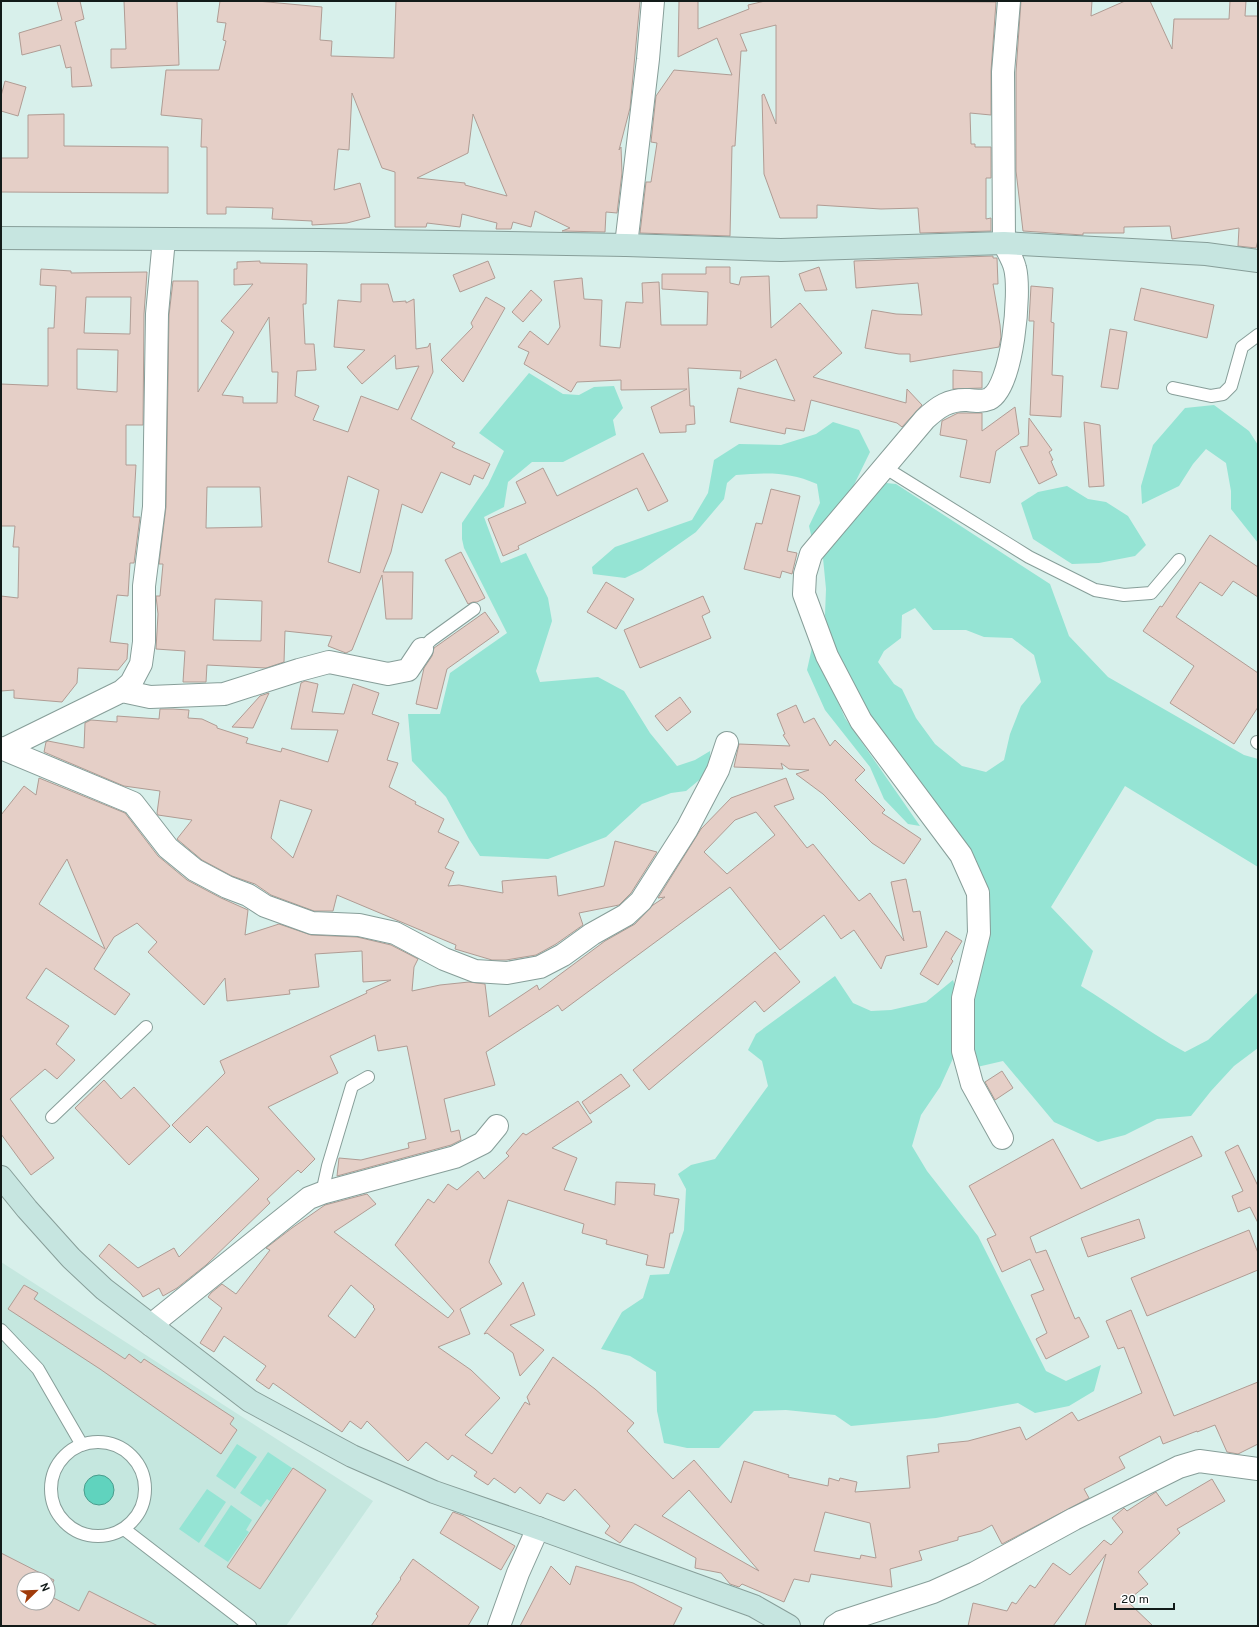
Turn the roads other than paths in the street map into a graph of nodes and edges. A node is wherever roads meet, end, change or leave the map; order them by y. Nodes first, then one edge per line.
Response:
1 (653, 1) edge
2 (1009, 1) edge
3 (1, 238) edge
4 (164, 239) junction
5 (1004, 243) junction
6 (626, 245) junction
7 (1258, 261) edge
8 (1258, 334) edge
9 (1173, 388) dead end
10 (884, 467) junction
11 (1179, 560) dead end
12 (474, 609) dead end
13 (422, 649) joint
14 (122, 691) junction
15 (727, 743) dead end
16 (2, 748) edge
17 (146, 1027) dead end
18 (368, 1077) dead end
19 (52, 1117) dead end
20 (497, 1126) dead end
21 (1002, 1138) dead end
22 (1, 1177) edge
23 (322, 1193) junction
24 (151, 1324) junction
25 (1, 1330) edge
26 (82, 1445) junction
27 (1258, 1469) edge
28 (538, 1528) junction
29 (124, 1529) junction
30 (250, 1626) edge
31 (499, 1626) edge
32 (789, 1626) edge
33 (835, 1626) edge

1 - 6 street
2 - 5 street
3 - 4 street
4 - 6 street
4 - 14 street
5 - 6 street
5 - 7 street
5 - 10 street
8 - 9 lane
10 - 11 lane
10 - 21 street
12 - 13 lane
13 - 14 street
14 - 16 street
15 - 16 street
17 - 19 lane
18 - 23 lane
20 - 23 street
22 - 24 street
23 - 24 street
24 - 28 street
25 - 26 lane
26 - 29 lane
26 - 29 lane
27 - 33 street
28 - 31 street
28 - 32 street
29 - 30 lane

